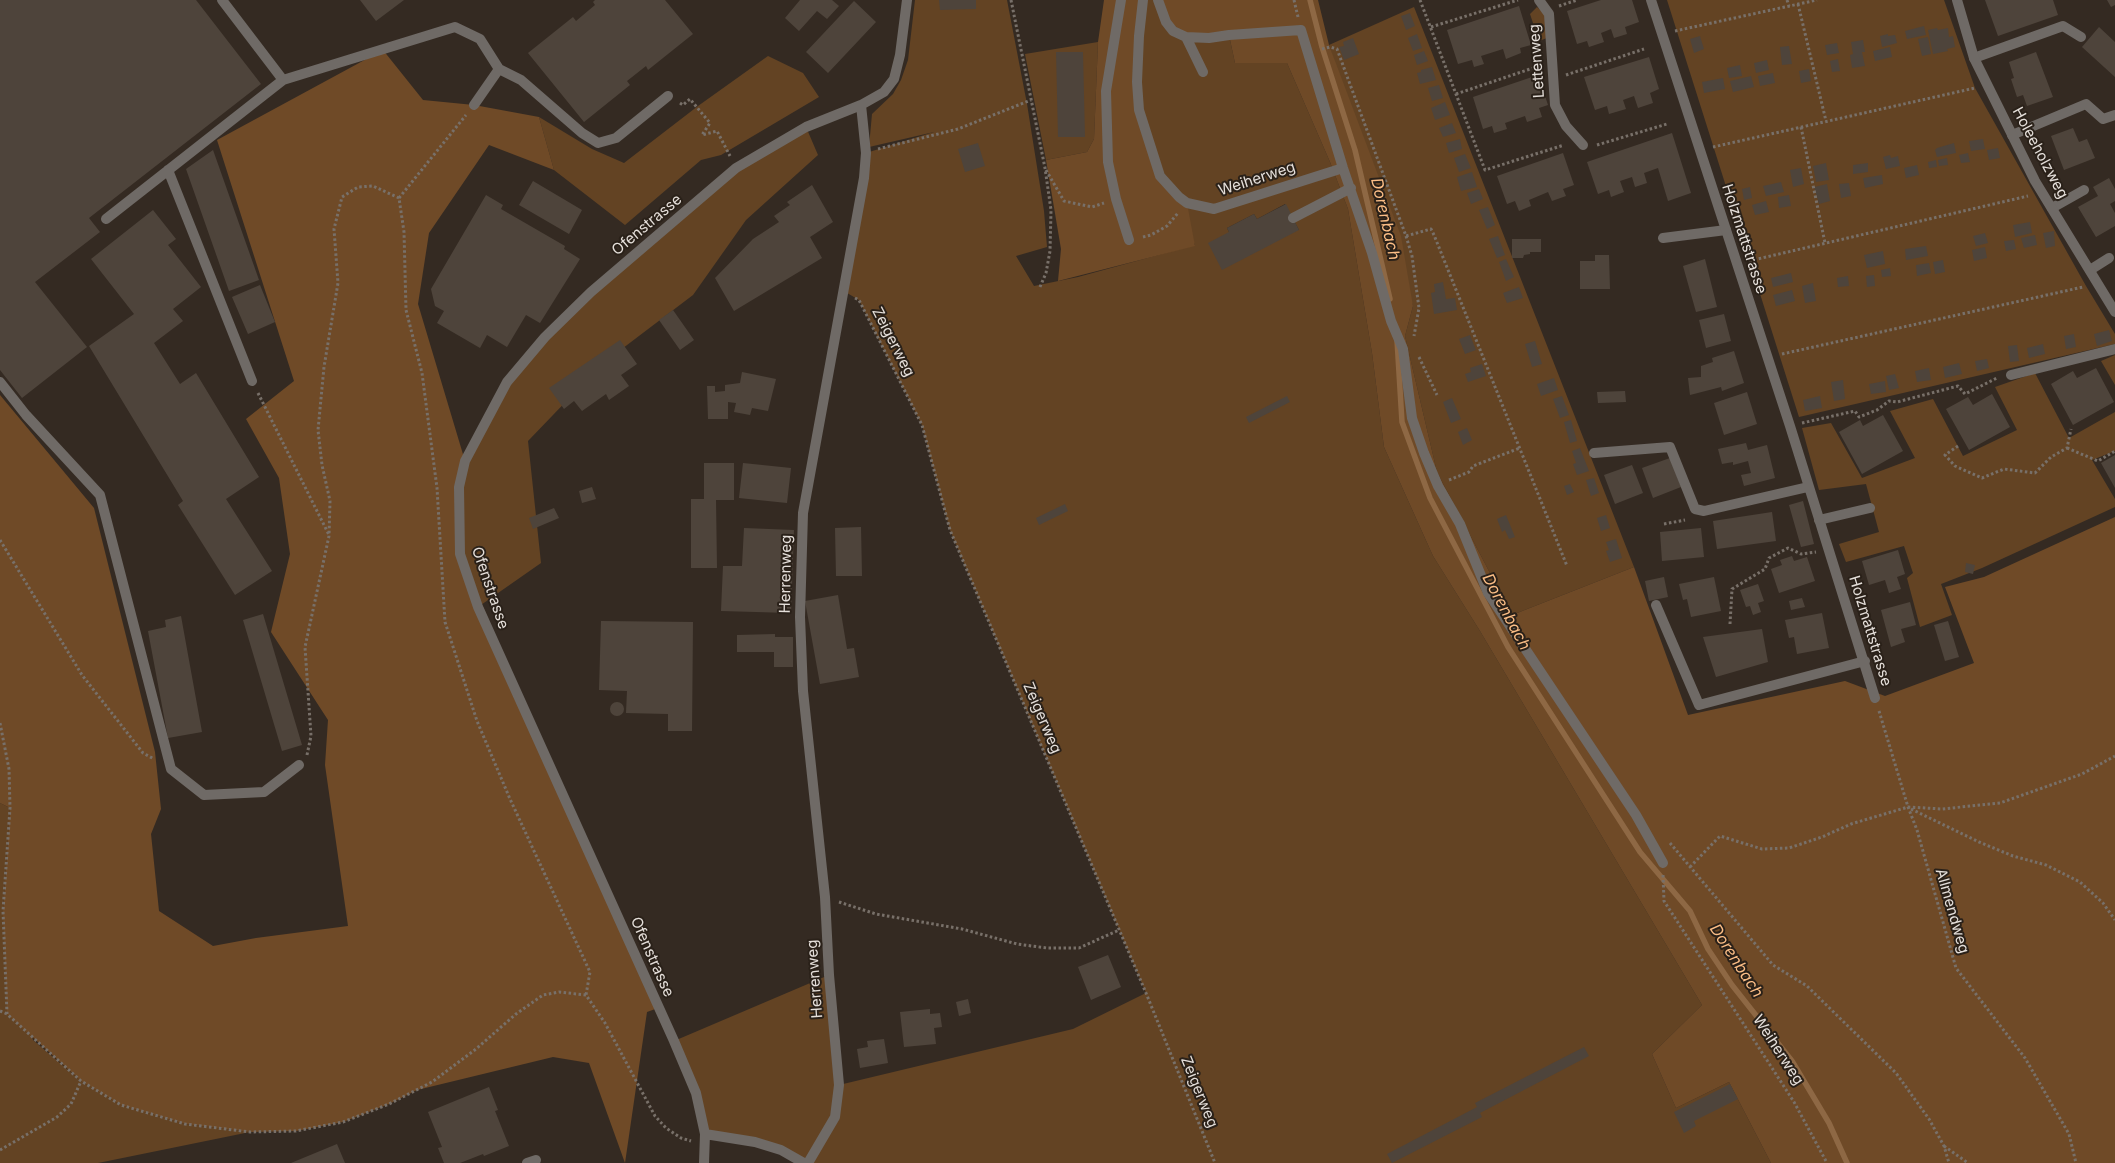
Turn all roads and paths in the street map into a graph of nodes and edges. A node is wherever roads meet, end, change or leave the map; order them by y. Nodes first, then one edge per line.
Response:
1 (222, 0) edge
2 (908, 0) edge
3 (1011, 0) edge
4 (1121, 0) edge
5 (1143, 0) edge
6 (1158, 0) edge
7 (1420, 0) edge
8 (1518, 0) edge
9 (1539, 0) edge
10 (1651, 0) edge
11 (1788, 0) edge
12 (1817, 0) edge
13 (1957, 0) edge
14 (1798, 4) junction
15 (1789, 6) junction
16 (1431, 27) junction
17 (1662, 34) junction
18 (1186, 37) junction
19 (2081, 37) dead end
20 (1327, 48) dead end
21 (1644, 49) dead end
22 (1974, 58) junction
23 (1552, 62) junction
24 (500, 69) junction
25 (1203, 72) dead end
26 (1554, 79) junction
27 (284, 80) junction
28 (1988, 84) junction
29 (1456, 94) junction
30 (668, 96) joint
31 (1031, 100) junction
32 (474, 105) joint
33 (860, 105) junction
34 (2115, 115) edge
35 (1826, 121) junction
36 (1667, 124) dead end
37 (1801, 127) junction
38 (2012, 135) junction
39 (1583, 145) junction
40 (1700, 149) junction
41 (866, 153) junction
42 (736, 168) junction
43 (1045, 168) junction
44 (1343, 168) junction
45 (168, 170) junction
46 (1351, 188) junction
47 (2084, 190) dead end
48 (2042, 192) junction
49 (399, 198) junction
50 (1116, 199) junction
51 (1187, 203) junction
52 (2052, 208) junction
53 (1293, 218) dead end
54 (106, 219) dead end
55 (1726, 230) junction
56 (1406, 236) junction
57 (1663, 238) dead end
58 (1129, 240) joint
59 (1825, 243) junction
60 (2109, 258) dead end
61 (1736, 264) junction
62 (2090, 270) junction
63 (2098, 283) junction
64 (1040, 286) dead end
65 (842, 290) junction
66 (2115, 312) edge
67 (1405, 343) junction
68 (2115, 349) edge
69 (1767, 357) junction
70 (2010, 375) joint
71 (252, 381) joint
72 (0, 382) edge
73 (1437, 394) dead end
74 (1790, 426) junction
75 (2071, 430) dead end
76 (1958, 446) dead end
77 (1520, 448) junction
78 (2067, 448) junction
79 (2115, 451) edge
80 (1594, 453) dead end
81 (1438, 486) junction
82 (1808, 487) junction
83 (1870, 508) dead end
84 (1819, 520) junction
85 (329, 536) junction
86 (0, 540) edge
87 (1829, 551) junction
88 (1567, 566) dead end
89 (1656, 605) dead end
90 (1730, 624) dead end
91 (1865, 661) junction
92 (1875, 698) joint
93 (0, 723) edge
94 (2115, 756) edge
95 (299, 766) joint
96 (171, 769) junction
97 (1908, 807) junction
98 (1663, 864) dead end
99 (1663, 886) dead end
100 (825, 897) junction
101 (2115, 920) edge
102 (1120, 930) junction
103 (586, 994) junction
104 (0, 1011) edge
105 (6, 1014) junction
106 (81, 1081) junction
107 (705, 1139) junction
108 (1944, 1146) junction
109 (0, 1150) edge
110 (704, 1163) edge
111 (806, 1163) edge
112 (1215, 1163) edge
113 (1827, 1163) edge
114 (1949, 1163) edge
115 (1968, 1163) edge
116 (2076, 1163) edge

1 - 27 street
2 - 33 street
3 - 31 path
4 - 50 street
5 - 51 street
6 - 18 street
7 - 16 path
8 - 16 path
9 - 23 street, Lettenweg
10 - 17 street, Holzmattstrasse
11 - 15 path
12 - 14 path
13 - 22 street, Holeeholzweg
14 - 15 path
14 - 35 path
15 - 17 path
16 - 29 path
17 - 40 street, Holzmattstrasse
18 - 25 street
18 - 44 street
19 - 22 street
20 - 56 path
21 - 26 path
22 - 28 street, Holeeholzweg
23 - 26 street, Lettenweg
23 - 29 path
24 - 27 street
24 - 30 street
24 - 32 street
26 - 39 street, Lettenweg
27 - 45 street
28 - 35 path
28 - 38 street, Holeeholzweg
29 - 39 path
30 - 42 path
31 - 41 path
31 - 43 path
32 - 49 path
33 - 41 street, Herrenweg
33 - 42 street, Ofenstrasse
34 - 38 street
35 - 37 path
36 - 39 path
37 - 40 path
37 - 59 path
38 - 48 street, Holeeholzweg
40 - 55 street, Holzmattstrasse
41 - 65 street, Herrenweg
42 - 107 street, Ofenstrasse
43 - 50 path
43 - 64 path
44 - 46 street
44 - 51 street, Weiherweg
45 - 54 street
45 - 71 street
46 - 53 street
46 - 67 street
47 - 52 street
48 - 52 street, Holeeholzweg
48 - 59 path
49 - 85 path
49 - 103 path
50 - 58 street
51 - 58 path
52 - 62 street, Holeeholzweg
55 - 57 street
55 - 61 street, Holzmattstrasse
56 - 67 path
56 - 77 path
59 - 61 path
60 - 62 street
61 - 69 street, Holzmattstrasse
62 - 63 street, Holeeholzweg
63 - 66 street, Holeeholzweg
63 - 69 path
65 - 100 street, Herrenweg
65 - 102 path, Zeigerweg
67 - 73 path
67 - 81 street
68 - 70 street
69 - 74 street, Holzmattstrasse
70 - 74 path
71 - 85 path
72 - 96 street
74 - 82 street, Holzmattstrasse
75 - 78 path
76 - 78 path
77 - 81 path
77 - 88 path
78 - 79 path
80 - 82 street
81 - 98 street
82 - 84 street, Holzmattstrasse
83 - 84 street
84 - 87 street, Holzmattstrasse
85 - 95 path
86 - 96 path
87 - 90 path
87 - 91 street, Holzmattstrasse
89 - 91 street
91 - 92 street, Holzmattstrasse
92 - 97 path, Allmendweg
93 - 105 path
94 - 97 path
95 - 96 street
97 - 101 path
97 - 108 path
97 - 116 path, Allmendweg
99 - 113 path, Weiherweg
100 - 102 path
100 - 111 street, Herrenweg
102 - 112 path, Zeigerweg
103 - 106 path
103 - 107 path
104 - 105 path
105 - 106 path
106 - 109 path
107 - 110 street, Ofenstrasse
107 - 111 street
108 - 114 path
108 - 115 path

